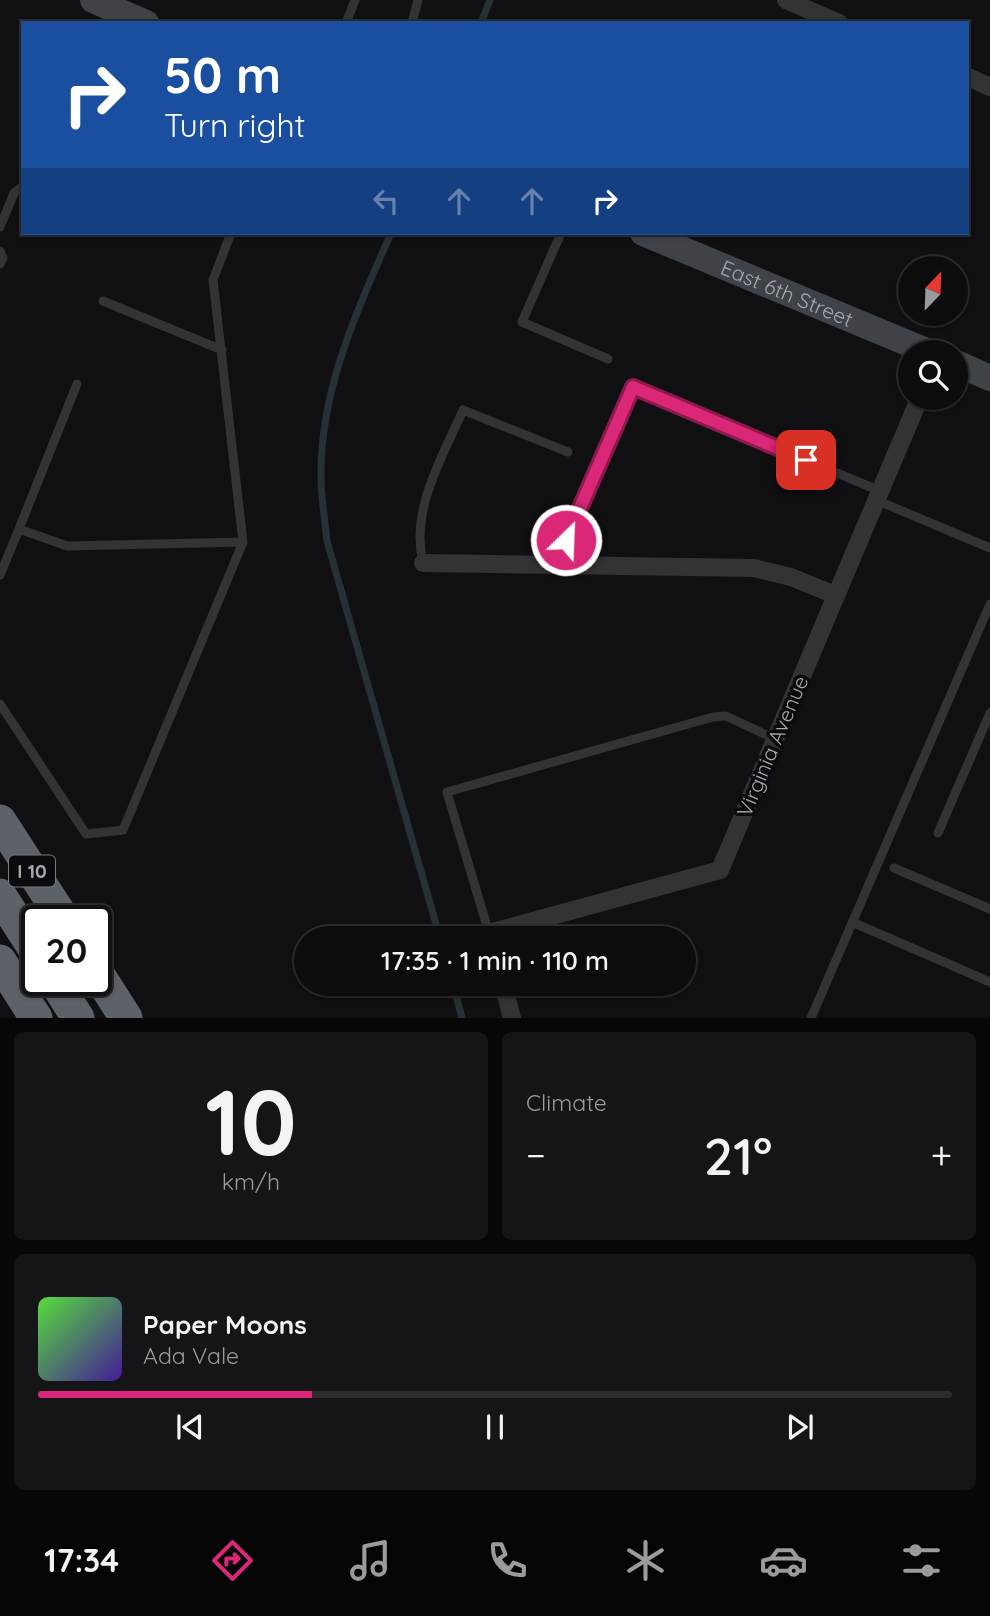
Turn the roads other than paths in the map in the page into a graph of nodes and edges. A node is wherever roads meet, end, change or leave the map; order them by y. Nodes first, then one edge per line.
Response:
1 (355, 0) edge
2 (418, 0) edge
3 (786, 0) edge
4 (97, 1) edge
5 (133, 20) edge
6 (347, 21) edge
7 (412, 21) edge
8 (834, 21) edge
9 (969, 77) edge
10 (990, 87) edge
11 (21, 188) edge
12 (0, 227) edge
13 (230, 235) edge
14 (560, 235) edge
15 (648, 235) edge
16 (0, 251) edge
17 (0, 264) edge
18 (103, 301) dead end
19 (900, 340) edge
20 (222, 349) junction
21 (608, 359) dead end
22 (968, 368) edge
23 (990, 378) edge
24 (77, 384) dead end
25 (914, 410) edge
26 (568, 452) dead end
27 (878, 496) junction
28 (19, 529) junction
29 (243, 542) junction
30 (990, 548) edge
31 (423, 564) joint
32 (555, 565) junction
33 (0, 575) edge
34 (835, 595) junction
35 (990, 604) edge
36 (986, 625) edge
37 (0, 704) edge
38 (990, 713) edge
39 (775, 739) junction
40 (0, 821) edge
41 (938, 833) dead end
42 (0, 838) edge
43 (894, 868) dead end
44 (0, 895) edge
45 (32, 905) edge
46 (54, 905) edge
47 (990, 909) edge
48 (852, 922) junction
49 (487, 926) edge
50 (525, 926) edge
51 (21, 928) edge
52 (0, 961) edge
53 (990, 982) edge
54 (64, 996) edge
55 (75, 996) edge
56 (112, 996) edge
57 (506, 996) edge
58 (36, 1017) edge
59 (78, 1017) edge
60 (85, 1017) edge
61 (126, 1017) edge
62 (512, 1017) edge
63 (811, 1017) edge

1 - 6 lane
2 - 7 lane
3 - 8 street
4 - 5 main road
9 - 10 street
11 - 12 lane
13 - 20 lane
14 - 21 lane
15 - 19 main road, East 6th Street
16 - 17 lane
18 - 20 lane
20 - 29 lane
22 - 23 main road
24 - 28 lane
25 - 27 street, Virginia Avenue
26 - 31 lane
27 - 30 lane
27 - 32 lane
27 - 34 street, Virginia Avenue
28 - 29 lane
28 - 33 lane
29 - 37 lane
31 - 32 street
32 - 34 street
34 - 39 street, Virginia Avenue
35 - 36 lane
36 - 48 lane
38 - 41 lane
39 - 49 lane
39 - 50 street, Virginia Avenue
40 - 46 highway, I 10
42 - 45 highway
43 - 47 lane
44 - 51 highway
48 - 53 lane
48 - 63 lane
52 - 58 highway
54 - 59 highway
55 - 60 highway
56 - 61 highway
57 - 62 street

